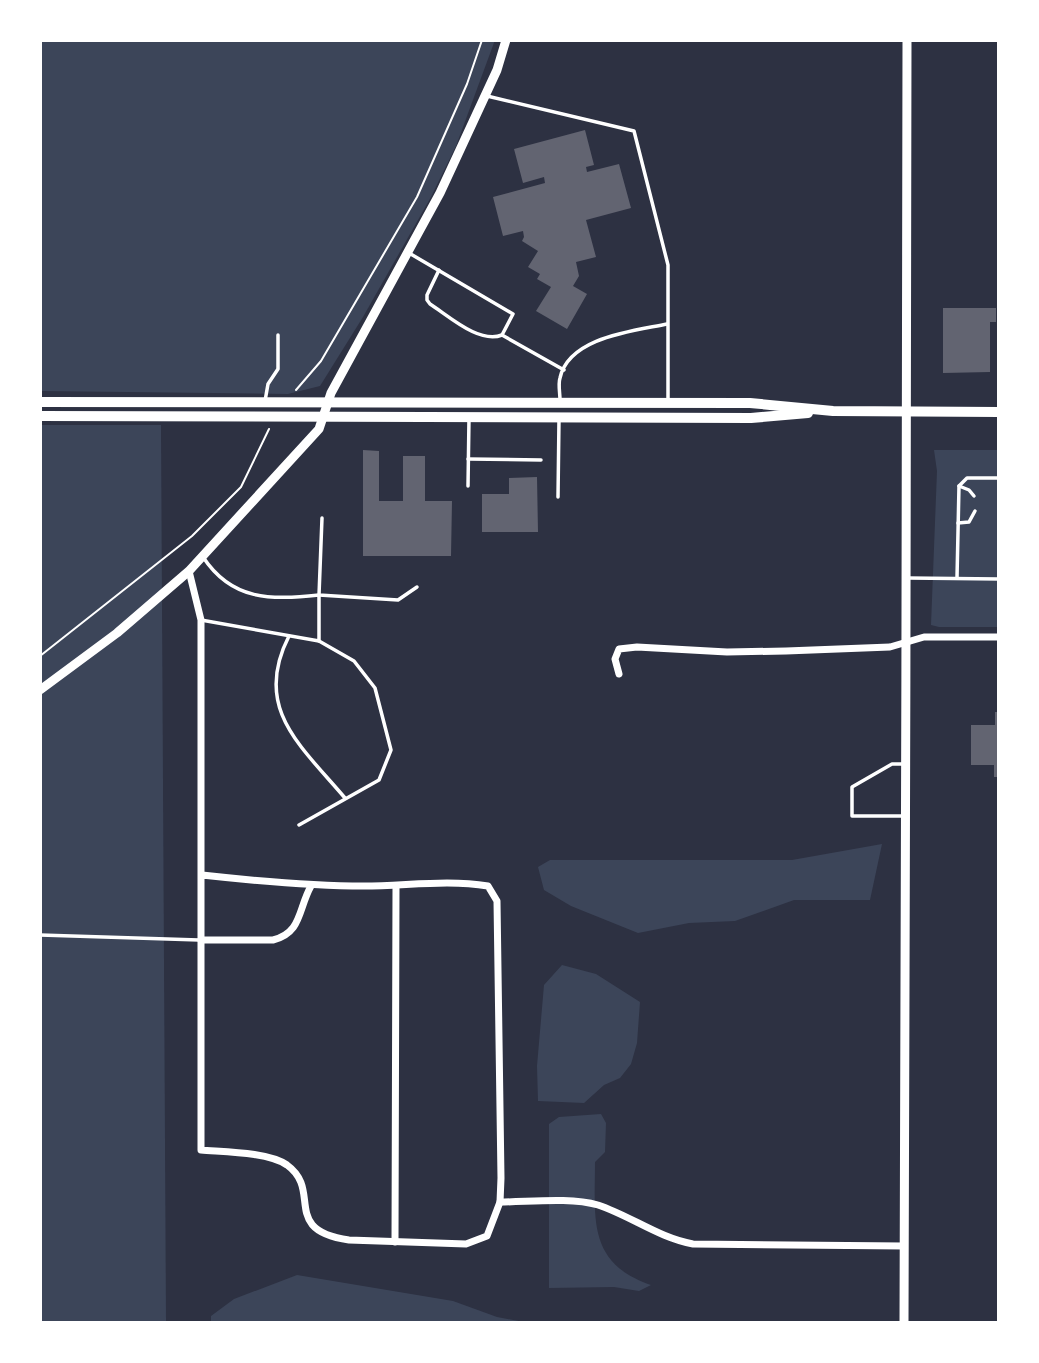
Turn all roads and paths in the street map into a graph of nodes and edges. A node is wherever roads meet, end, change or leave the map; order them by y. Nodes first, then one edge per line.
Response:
1 (482, 40) edge
2 (506, 40) edge
3 (907, 40) edge
4 (484, 95) junction
5 (408, 252) junction
6 (439, 270) junction
7 (667, 324) junction
8 (278, 335) dead end
9 (502, 335) junction
10 (564, 370) junction
11 (40, 402) edge
12 (265, 403) junction
13 (287, 403) junction
14 (327, 404) junction
15 (560, 404) junction
16 (668, 404) junction
17 (833, 411) junction
18 (905, 412) junction
19 (999, 412) edge
20 (40, 416) edge
21 (276, 416) junction
22 (323, 416) junction
23 (469, 417) junction
24 (559, 417) junction
25 (468, 459) junction
26 (541, 460) dead end
27 (999, 478) edge
28 (468, 486) dead end
29 (958, 486) junction
30 (974, 496) dead end
31 (558, 497) dead end
32 (975, 511) dead end
33 (323, 518) dead end
34 (958, 523) junction
35 (203, 556) junction
36 (189, 571) junction
37 (906, 578) junction
38 (957, 578) junction
39 (999, 579) edge
40 (417, 587) dead end
41 (318, 595) junction
42 (201, 620) junction
43 (289, 636) junction
44 (999, 637) edge
45 (319, 641) junction
46 (907, 642) junction
47 (40, 656) edge
48 (619, 674) dead end
49 (40, 690) edge
50 (906, 764) junction
51 (345, 798) junction
52 (906, 816) junction
53 (299, 825) dead end
54 (202, 875) junction
55 (311, 886) junction
56 (396, 886) junction
57 (40, 935) edge
58 (201, 940) junction
59 (500, 1202) junction
60 (395, 1242) junction
61 (904, 1246) junction
62 (904, 1323) edge

1 - 13 path
2 - 4 street
3 - 18 street
4 - 5 street
4 - 7 lane
5 - 6 lane
5 - 14 street
6 - 9 lane
6 - 9 lane
7 - 10 lane
7 - 16 lane
8 - 12 lane
9 - 10 lane
10 - 15 lane
11 - 12 main road
12 - 13 main road
13 - 14 main road
14 - 15 main road
14 - 22 street
15 - 16 main road
15 - 24 main road
16 - 17 main road
17 - 18 main road
17 - 24 main road
18 - 19 main road
18 - 37 street
20 - 21 main road
21 - 22 main road
21 - 47 path
22 - 23 main road
22 - 35 street
23 - 24 main road
23 - 25 lane
24 - 31 lane
25 - 26 lane
25 - 28 lane
27 - 29 lane
29 - 30 lane
29 - 34 lane
32 - 34 lane
33 - 41 lane
34 - 38 lane
35 - 36 street
35 - 41 lane
36 - 42 street
36 - 49 street
37 - 38 lane
37 - 46 street
38 - 39 lane
40 - 41 lane
41 - 45 lane
42 - 43 lane
42 - 54 street
43 - 45 lane
43 - 51 lane
44 - 46 street
45 - 51 lane
46 - 48 street
46 - 50 street
50 - 52 street
50 - 52 lane
51 - 53 lane
52 - 61 street
54 - 55 street
54 - 58 street
55 - 56 street
55 - 58 street
56 - 59 street
56 - 60 street
57 - 58 lane
58 - 60 street
59 - 60 street
59 - 61 street
61 - 62 street

